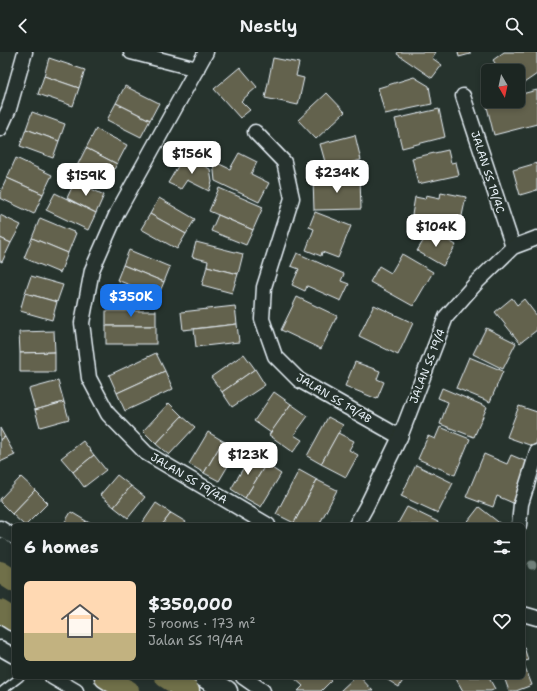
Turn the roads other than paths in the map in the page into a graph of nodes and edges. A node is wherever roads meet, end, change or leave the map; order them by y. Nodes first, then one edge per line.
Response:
1 (26, 52) edge
2 (131, 52) edge
3 (206, 52) edge
4 (197, 69) junction
5 (463, 96) dead end
6 (0, 129) edge
7 (255, 132) dead end
8 (537, 238) edge
9 (513, 247) junction
10 (400, 437) junction
11 (537, 452) edge
12 (265, 523) edge
13 (357, 523) edge
14 (519, 523) edge
15 (0, 528) edge
16 (12, 536) edge
17 (0, 548) edge
18 (12, 558) edge
19 (0, 572) edge
20 (12, 580) edge
21 (0, 592) edge
22 (12, 600) edge
23 (0, 611) edge
24 (525, 615) edge
25 (537, 618) edge
26 (12, 619) edge
27 (0, 648) edge
28 (12, 655) edge
29 (17, 679) edge
30 (55, 679) edge
31 (139, 679) edge
32 (169, 679) edge
33 (207, 679) edge
34 (238, 679) edge
35 (246, 679) edge
36 (2, 691) edge
37 (76, 691) edge
38 (159, 691) edge
39 (188, 691) edge
40 (228, 691) edge
41 (263, 691) edge

1 - 6 street
2 - 4 street
3 - 4 street, JALAN SS 19/4A
4 - 12 street, JALAN SS 19/4A
5 - 9 street, JALAN SS 19/4C
7 - 10 street, JALAN SS 19/4B
8 - 9 street, JALAN SS 19/4
9 - 10 street, JALAN SS 19/4
10 - 13 street, JALAN SS 19/4
11 - 14 street
15 - 16 street
17 - 18 main road
19 - 20 highway
21 - 22 main road
23 - 26 highway
24 - 25 street
27 - 28 street
29 - 36 lane
30 - 37 street
31 - 38 main road
32 - 39 highway
33 - 40 main road
34 - 40 street
35 - 41 street

